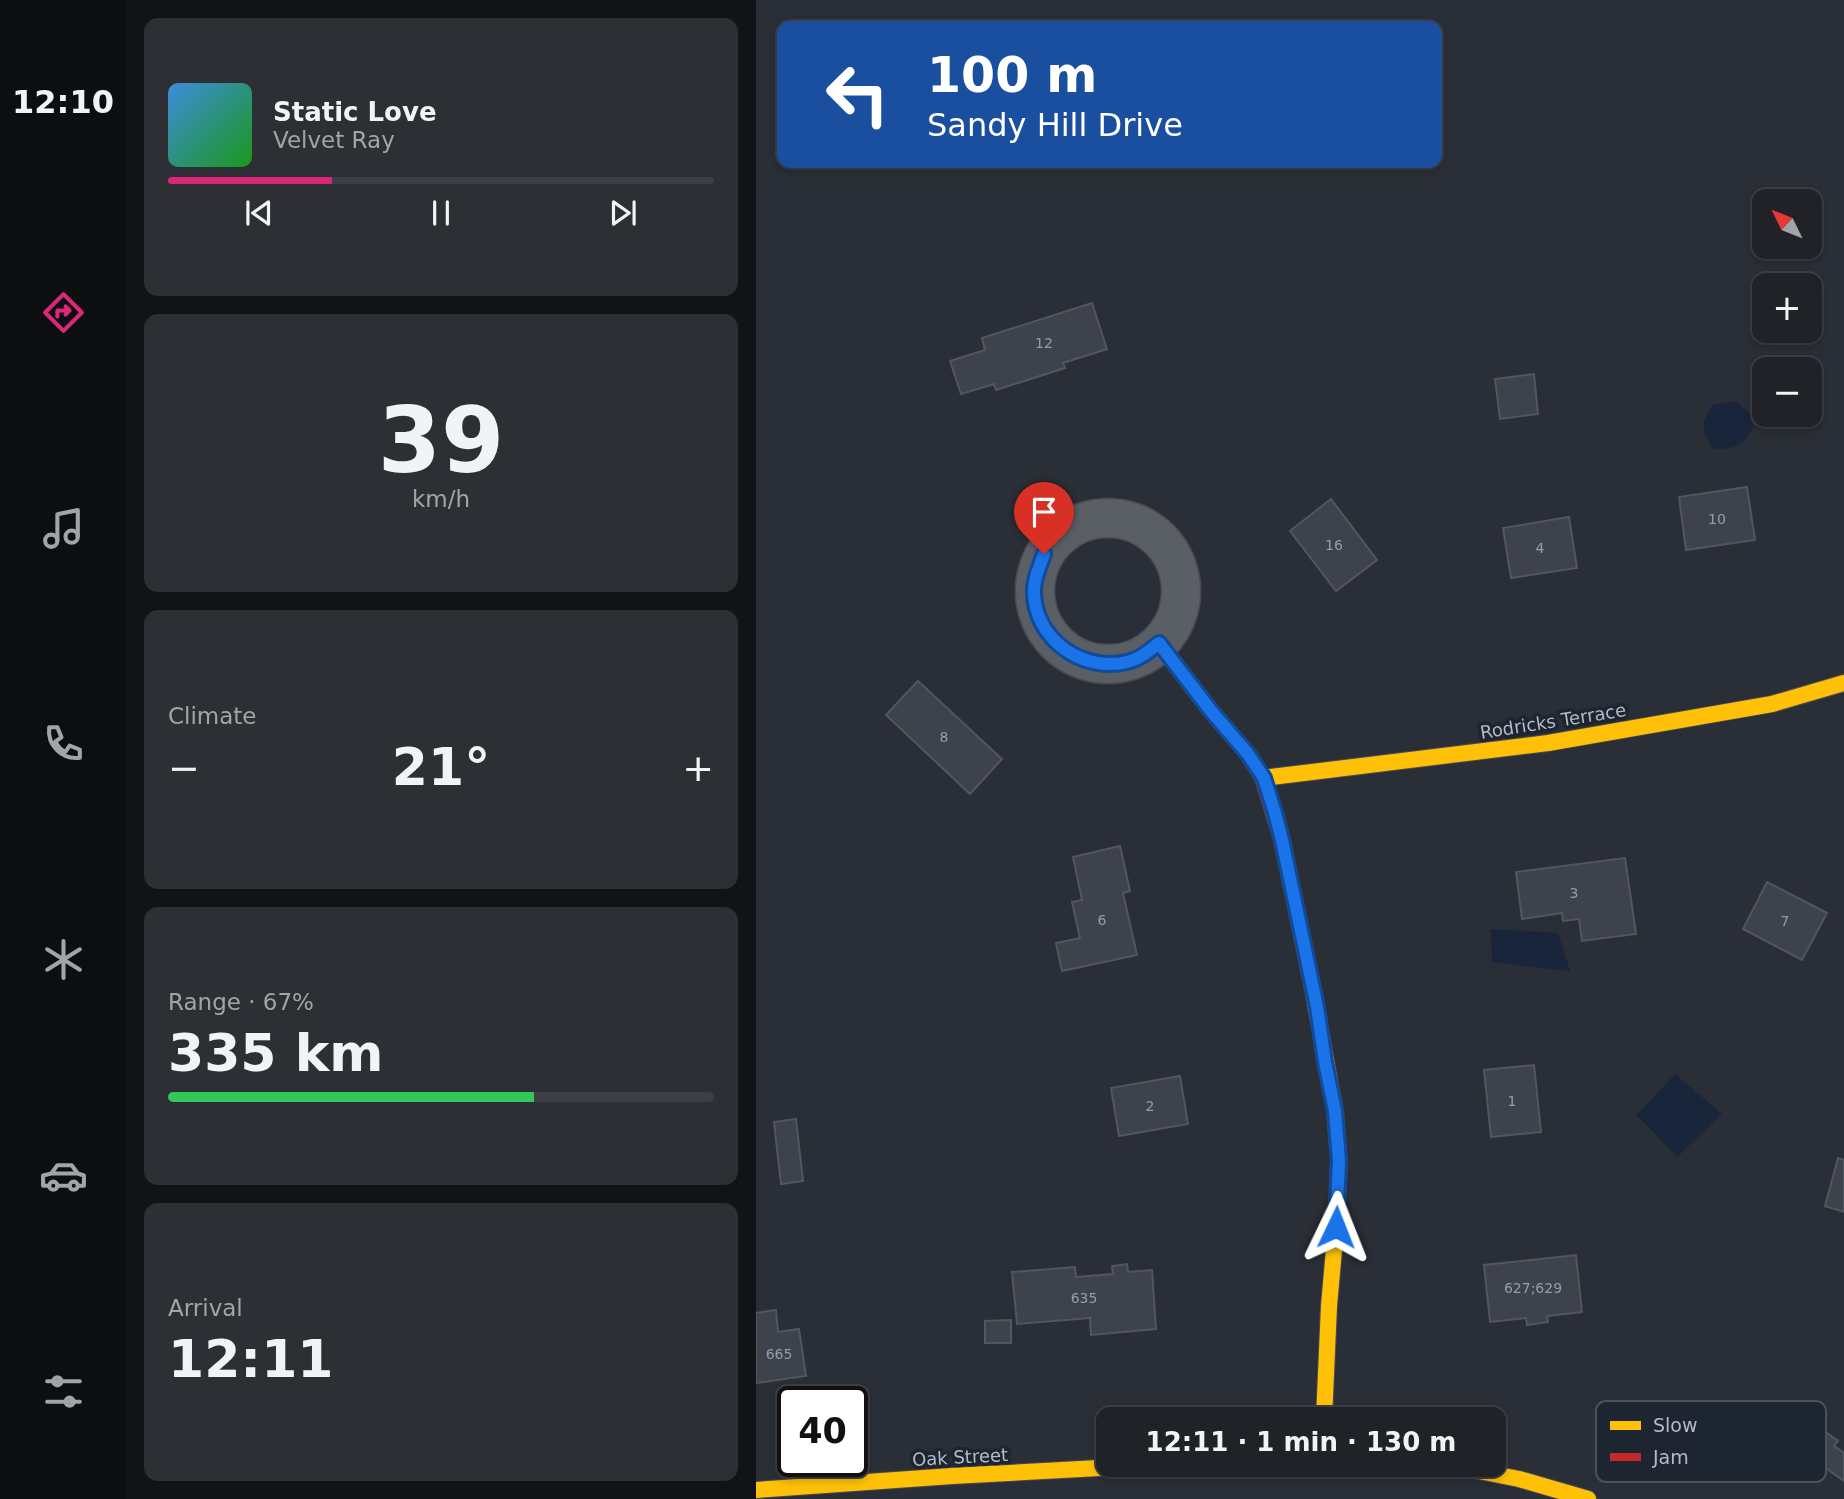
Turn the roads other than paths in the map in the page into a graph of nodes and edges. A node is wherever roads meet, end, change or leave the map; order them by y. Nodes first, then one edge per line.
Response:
1 (1159, 643) dead end
2 (1844, 683) edge
3 (1264, 778) junction
4 (1325, 1407) edge
5 (1096, 1468) edge
6 (1506, 1475) edge
7 (765, 1493) edge
8 (1588, 1499) edge

1 - 3 street
2 - 3 street, Rodricks Terrace
3 - 4 street
5 - 7 street, Oak Street
6 - 8 street

